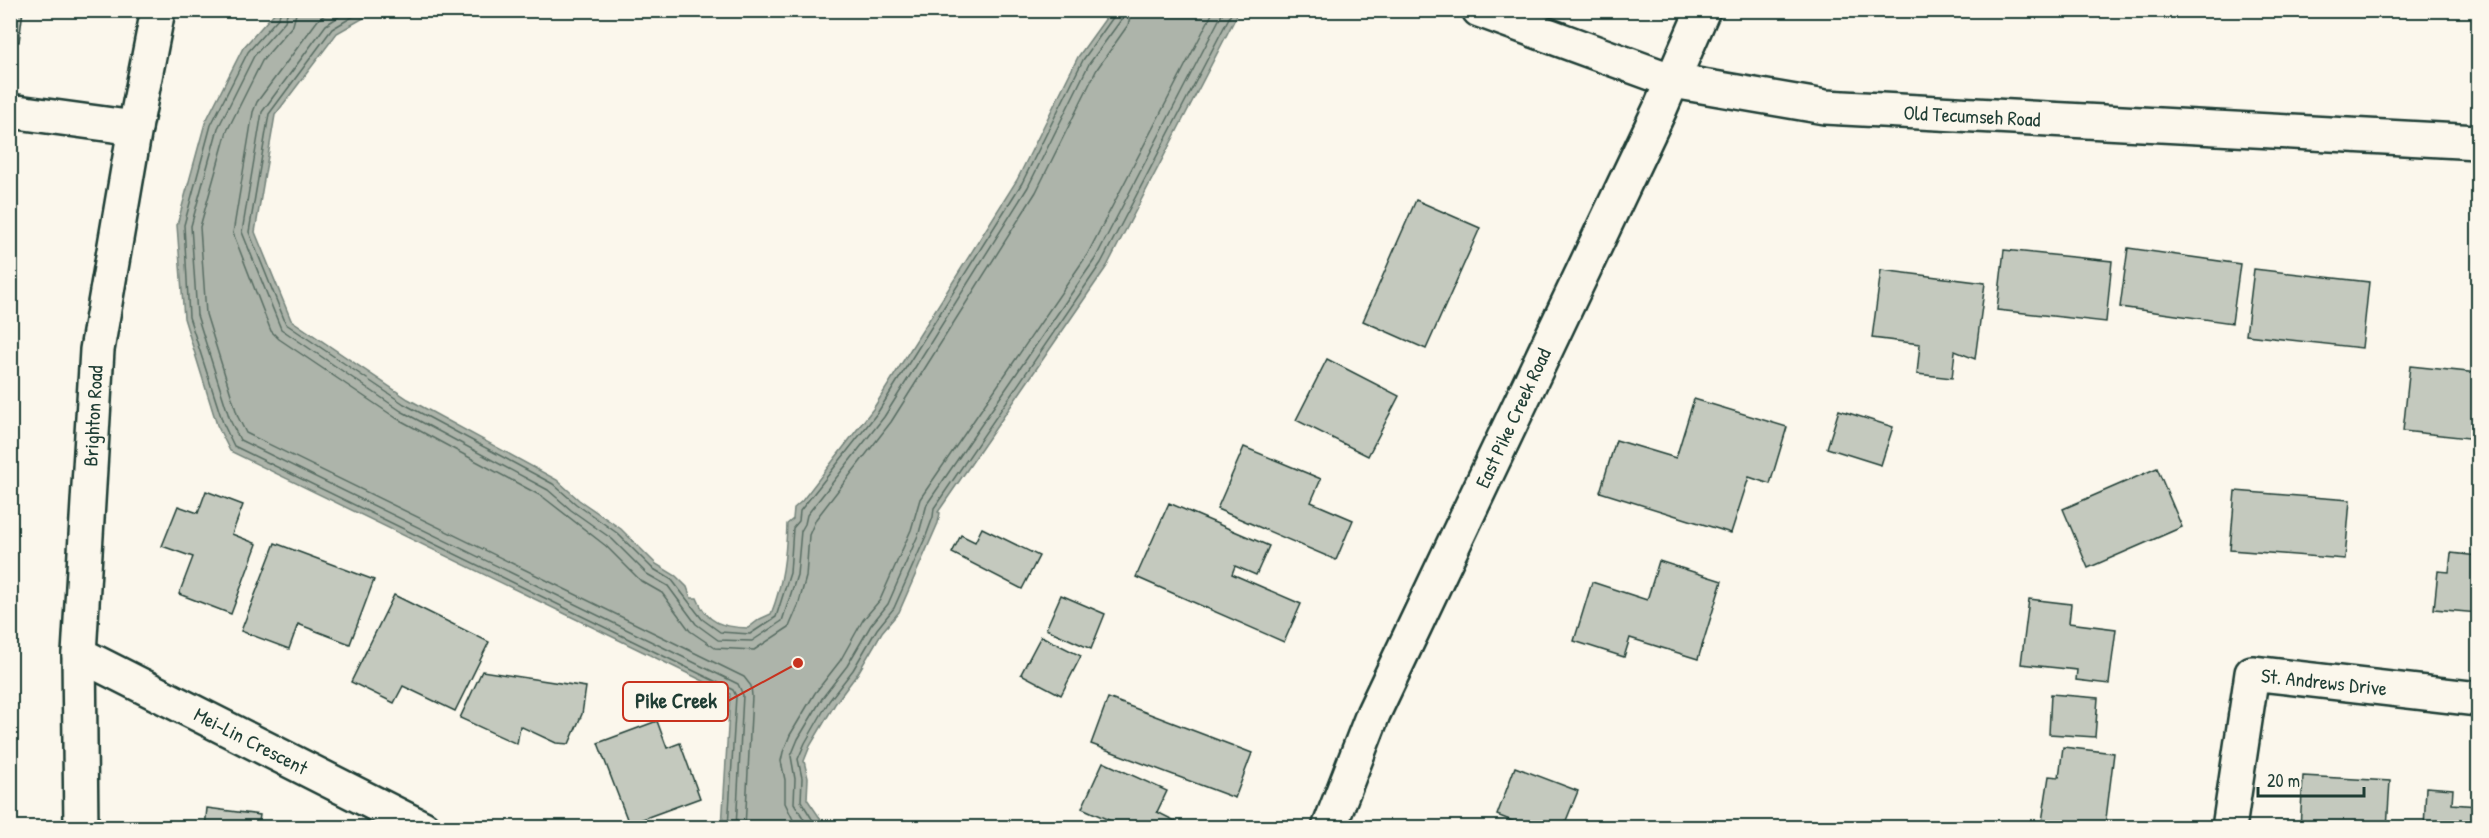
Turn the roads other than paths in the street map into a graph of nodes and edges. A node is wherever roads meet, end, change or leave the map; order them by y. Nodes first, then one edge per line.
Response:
1 (158, 10) edge
2 (1479, 10) edge
3 (1703, 10) edge
4 (1673, 81) junction
5 (10, 111) edge
6 (135, 128) junction
7 (2478, 142) edge
8 (79, 654) junction
9 (2478, 699) edge
10 (81, 828) edge
11 (423, 828) edge
12 (1329, 828) edge
13 (2229, 828) edge

1 - 6 main road, Brighton Road
2 - 4 main road, Old Tecumseh Road
3 - 4 main road, East Pike Creek Road
4 - 7 main road, Old Tecumseh Road
4 - 12 main road, East Pike Creek Road
5 - 6 main road
6 - 8 main road, Brighton Road
8 - 10 main road, Brighton Road
8 - 11 main road, Mei-Lin Crescent
9 - 13 main road, St. Andrews Drive

